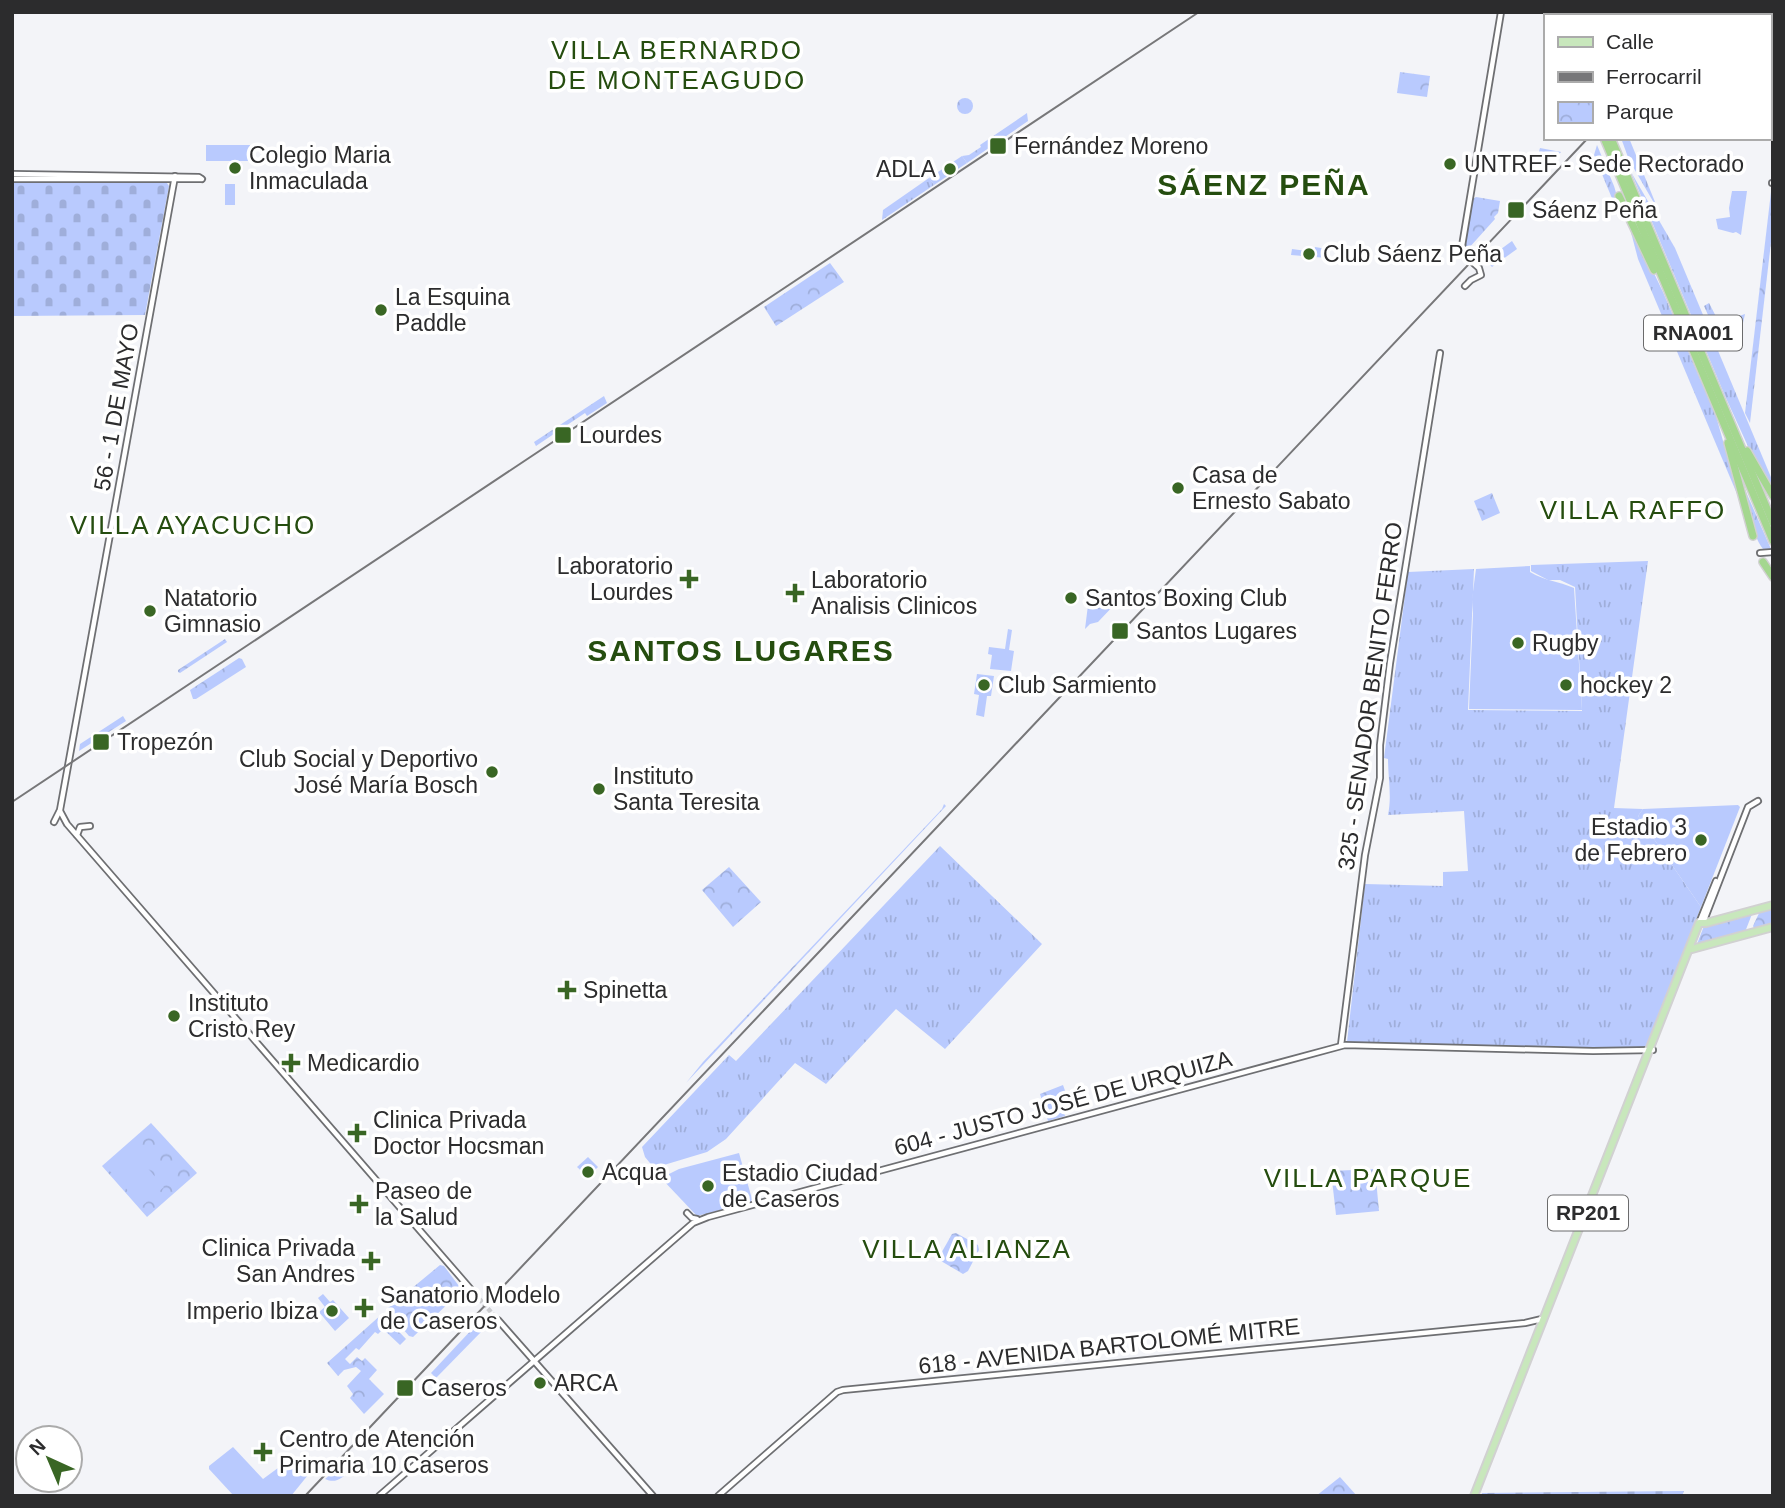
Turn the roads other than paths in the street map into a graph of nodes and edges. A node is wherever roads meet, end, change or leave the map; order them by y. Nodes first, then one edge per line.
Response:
1 (1501, 12) edge
2 (1605, 140) edge
3 (1612, 140) edge
4 (12, 177) edge
5 (174, 178) junction
6 (1619, 196) dead end
7 (1465, 286) dead end
8 (1673, 304) junction
9 (1440, 353) dead end
10 (1725, 417) junction
11 (1773, 496) edge
12 (1773, 523) edge
13 (1753, 536) dead end
14 (1773, 541) edge
15 (1772, 552) edge
16 (1760, 553) dead end
17 (1763, 562) dead end
18 (1773, 577) edge
19 (1748, 799) dead end
20 (1758, 801) dead end
21 (60, 810) junction
22 (54, 822) dead end
23 (90, 826) dead end
24 (77, 836) junction
25 (1773, 905) edge
26 (1701, 923) junction
27 (1773, 927) edge
28 (1692, 949) junction
29 (1342, 1045) junction
30 (1651, 1051) junction
31 (687, 1213) dead end
32 (709, 1217) junction
33 (475, 1294) tunnel mouth
34 (1543, 1319) junction
35 (498, 1320) tunnel mouth
36 (534, 1361) junction
37 (379, 1496) edge
38 (653, 1496) edge
39 (718, 1496) edge
40 (1475, 1496) edge

1 - 7 main road
2 - 8 highway, RNA001
3 - 10 highway, RNA001
4 - 5 main road
5 - 5 main road
5 - 21 main road, 56 - 1 DE MAYO
6 - 8 highway
8 - 10 highway, RNA001
9 - 29 main road, 325 - SENADOR BENITO FERRO
10 - 11 highway
10 - 12 highway, RNA001
10 - 13 highway
10 - 14 highway, RNA001
15 - 16 main road
17 - 18 highway
19 - 26 main road
20 - 26 main road
21 - 22 main road, 56 - 1 DE MAYO
21 - 24 main road
23 - 24 main road
24 - 33 main road
25 - 26 main road
26 - 28 main road, RP201
26 - 30 main road, RP201
27 - 28 main road
28 - 30 main road, RP201
29 - 30 main road, 604 - JUSTO JOSÉ DE URQUIZA
29 - 32 main road, 604 - JUSTO JOSÉ DE URQUIZA
30 - 34 main road, RP201
31 - 32 main road
32 - 36 main road, 604 - JUSTO JOSÉ DE URQUIZA
34 - 39 main road, 618 - AVENIDA BARTOLOMÉ MITRE
34 - 40 main road
35 - 36 main road
36 - 37 main road, 604 - JUSTO JOSÉ DE URQUIZA
36 - 38 main road

